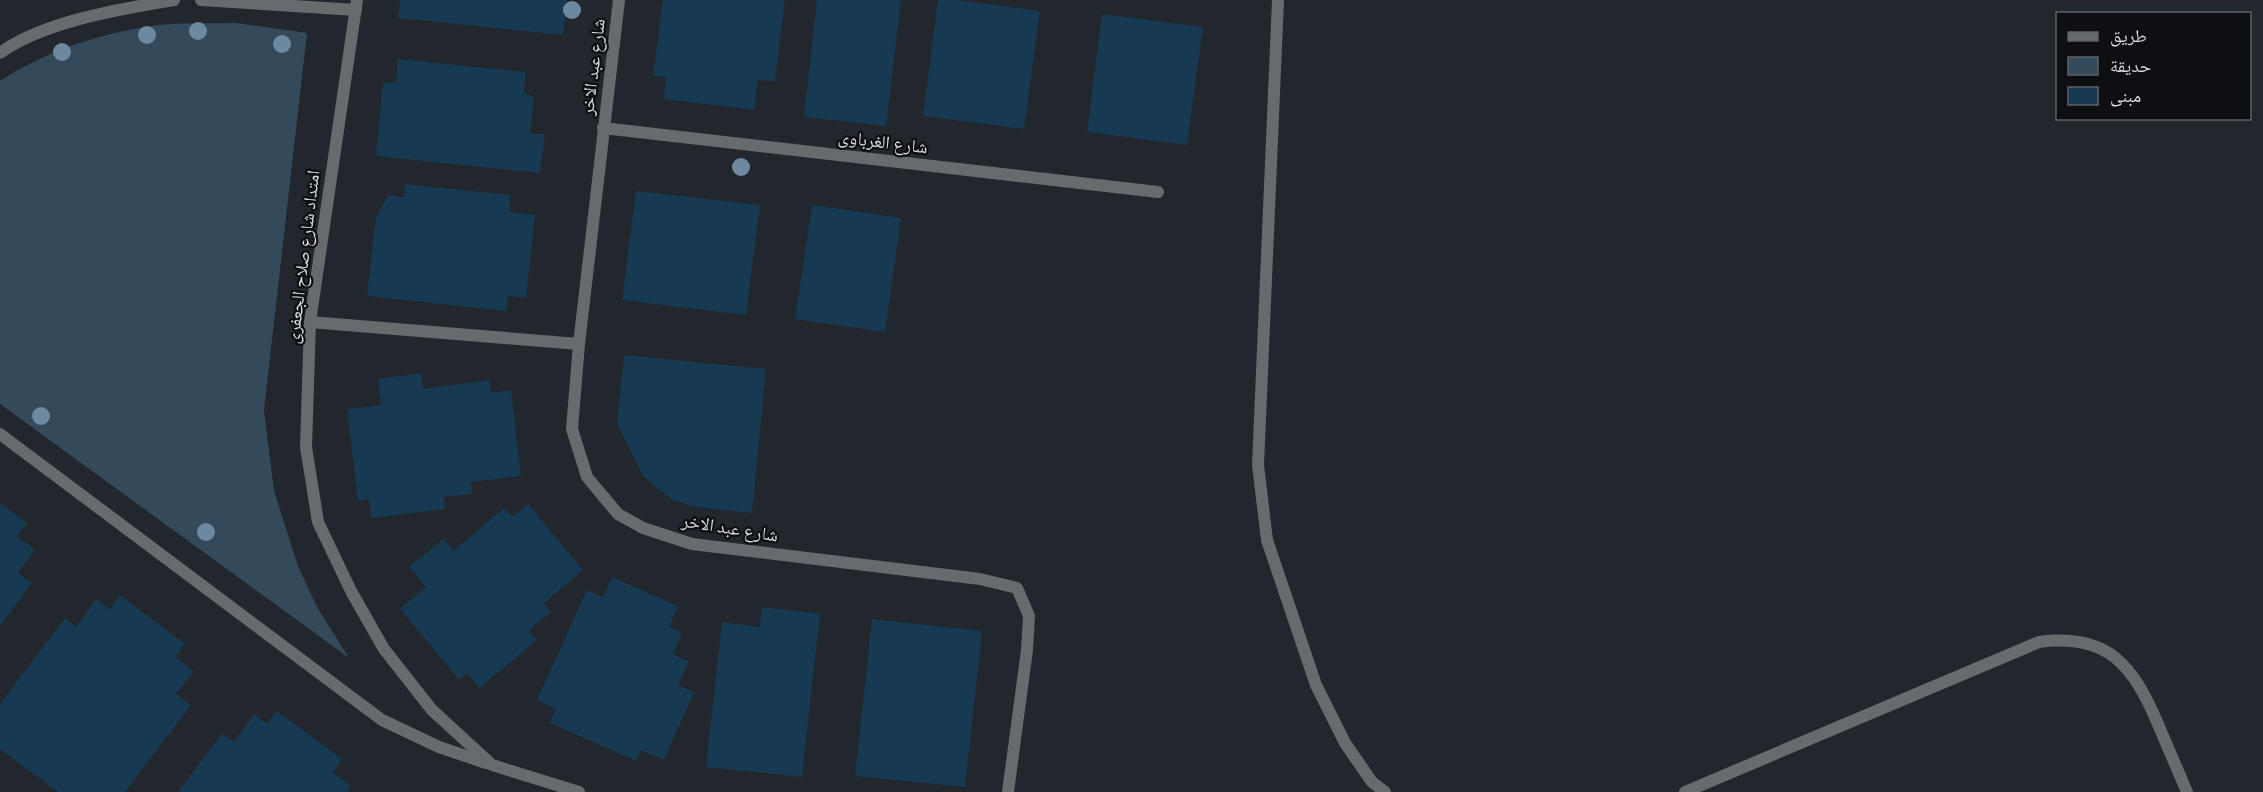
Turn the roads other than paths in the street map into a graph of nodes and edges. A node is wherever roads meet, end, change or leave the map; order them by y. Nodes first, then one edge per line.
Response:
1 (174, 0) edge
2 (201, 0) edge
3 (619, 0) edge
4 (1278, 0) edge
5 (357, 5) edge
6 (0, 53) edge
7 (603, 128) junction
8 (1158, 192) dead end
9 (310, 322) junction
10 (579, 344) junction
11 (0, 434) edge
12 (492, 765) junction
13 (579, 792) edge
14 (1008, 792) edge
15 (1385, 792) edge
16 (1685, 792) edge
17 (2187, 792) edge

1 - 6 street
2 - 5 street
3 - 7 street, شارع عبد الاخر
4 - 15 street
5 - 9 street, امتداد شارع صلاح الجعفرى
7 - 8 street, شارع الغرباوى
7 - 10 street, شارع عبد الاخر
9 - 10 street
9 - 12 street, امتداد شارع صلاح الجعفرى
10 - 14 street, شارع عبد الاخر
11 - 12 street
12 - 13 street, امتداد شارع صلاح الجعفرى
16 - 17 street

